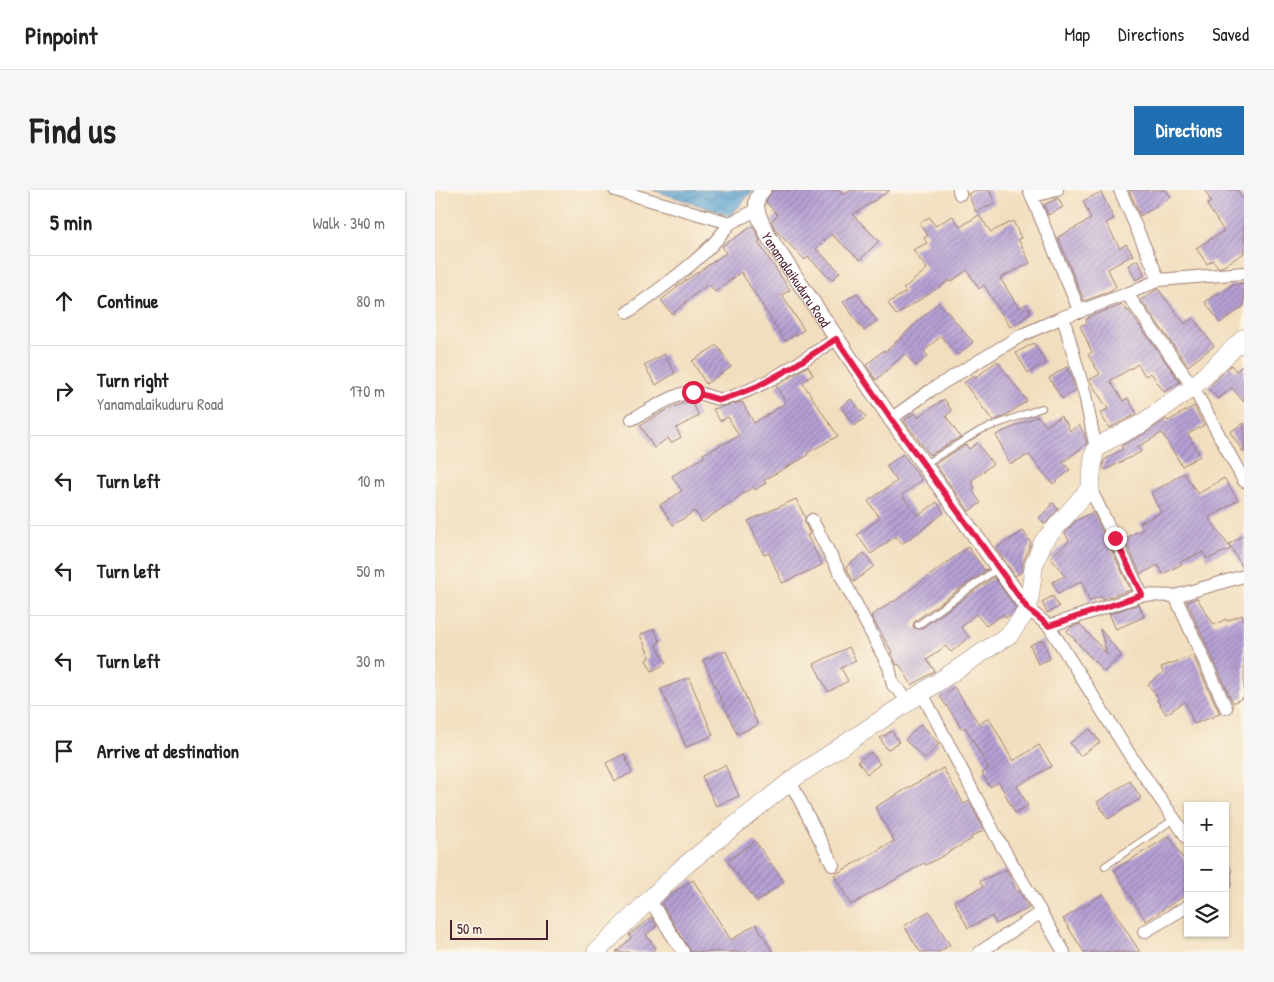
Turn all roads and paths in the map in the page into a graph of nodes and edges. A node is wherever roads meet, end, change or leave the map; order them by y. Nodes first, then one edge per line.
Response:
1 (615, 190) edge
2 (763, 190) edge
3 (1057, 190) edge
4 (1121, 190) edge
5 (1031, 193) edge
6 (757, 210) junction
7 (731, 223) junction
8 (1244, 273) edge
9 (1159, 280) junction
10 (1127, 294) junction
11 (628, 312) dead end
12 (1080, 312) junction
13 (1063, 317) junction
14 (1244, 338) edge
15 (836, 339) junction
16 (1193, 387) junction
17 (1042, 408) dead end
18 (632, 419) dead end
19 (891, 419) junction
20 (1097, 449) junction
21 (923, 464) junction
22 (1244, 481) edge
23 (1090, 488) junction
24 (812, 520) dead end
25 (998, 568) junction
26 (1244, 576) edge
27 (1142, 595) junction
28 (1175, 596) junction
29 (1028, 609) junction
30 (918, 625) dead end
31 (1049, 626) junction
32 (916, 697) junction
33 (1226, 708) dead end
34 (790, 781) junction
35 (1174, 820) junction
36 (1184, 834) edge
37 (833, 865) dead end
38 (1105, 866) dead end
39 (649, 899) junction
40 (1184, 908) edge
41 (1040, 913) junction
42 (1144, 932) dead end
43 (596, 952) edge
44 (683, 952) edge
45 (980, 952) edge
46 (1064, 952) edge

1 - 7 street
2 - 6 street
3 - 5 street
4 - 9 street
5 - 12 street
6 - 7 street
6 - 15 street, Yanamalaikuduru Road
7 - 11 street
8 - 9 street
9 - 10 street
10 - 12 street
10 - 16 street
12 - 13 street
13 - 19 street
13 - 20 street
14 - 16 main road
15 - 18 street
15 - 19 street, Yanamalaikuduru Road
16 - 20 main road
16 - 22 street
17 - 21 lane
19 - 21 street, Yanamalaikuduru Road
20 - 23 main road
21 - 25 street, Yanamalaikuduru Road
23 - 27 street
23 - 29 main road
24 - 32 street
25 - 29 street, Yanamalaikuduru Road
25 - 30 lane
26 - 28 street
27 - 28 street
27 - 31 street
28 - 33 street
29 - 31 street
29 - 32 main road
31 - 35 street
32 - 34 main road
32 - 41 street
34 - 37 street
34 - 39 main road
35 - 36 street
35 - 38 lane
39 - 43 main road
39 - 44 street
40 - 42 street
41 - 45 street
41 - 46 street

